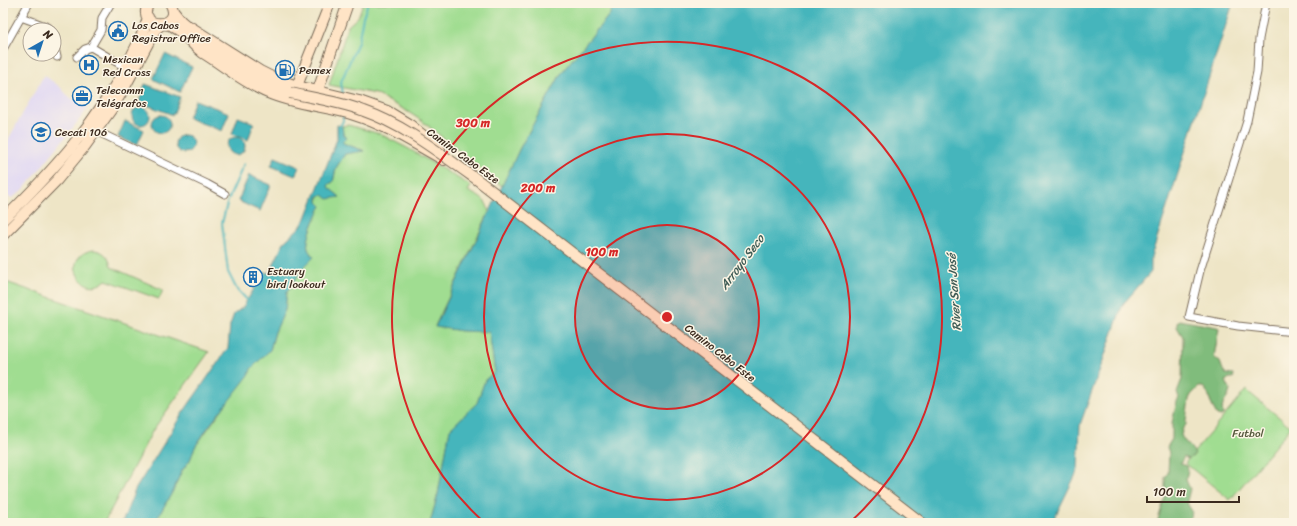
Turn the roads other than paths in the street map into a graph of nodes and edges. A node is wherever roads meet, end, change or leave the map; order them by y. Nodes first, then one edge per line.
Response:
1 (29, 3) edge
2 (111, 3) edge
3 (330, 3) edge
4 (348, 3) edge
5 (1266, 3) edge
6 (147, 4) edge
7 (172, 6) edge
8 (21, 17) junction
9 (148, 18) junction
10 (34, 22) edge
11 (163, 24) junction
12 (186, 30) junction
13 (91, 47) junction
14 (3, 49) edge
15 (77, 57) dead end
16 (125, 67) junction
17 (122, 82) junction
18 (317, 91) junction
19 (293, 93) junction
20 (313, 106) junction
21 (96, 131) junction
22 (472, 176) junction
23 (225, 194) dead end
24 (11, 212) edge
25 (3, 220) edge
26 (3, 235) edge
27 (1294, 332) edge
28 (922, 523) edge

1 - 8 street
2 - 13 street
3 - 19 main road
4 - 18 main road
5 - 27 street
6 - 9 main road
7 - 11 main road
7 - 12 main road, Camino Cabo Este
8 - 10 street
8 - 14 street
9 - 11 main road, Camino Cabo Este
9 - 16 main road
11 - 12 main road, Camino Cabo Este
11 - 17 main road
12 - 19 main road
12 - 19 main road, Camino Cabo Este
12 - 19 main road
13 - 15 street
13 - 16 street
16 - 17 main road
17 - 21 main road
17 - 24 main road
18 - 19 main road
18 - 20 main road
18 - 22 main road, bridge
19 - 20 main road
19 - 22 main road, Camino Cabo Este, bridge
20 - 22 main road, bridge
21 - 23 street
21 - 24 main road
22 - 28 main road, Camino Cabo Este
24 - 25 main road
24 - 26 main road

